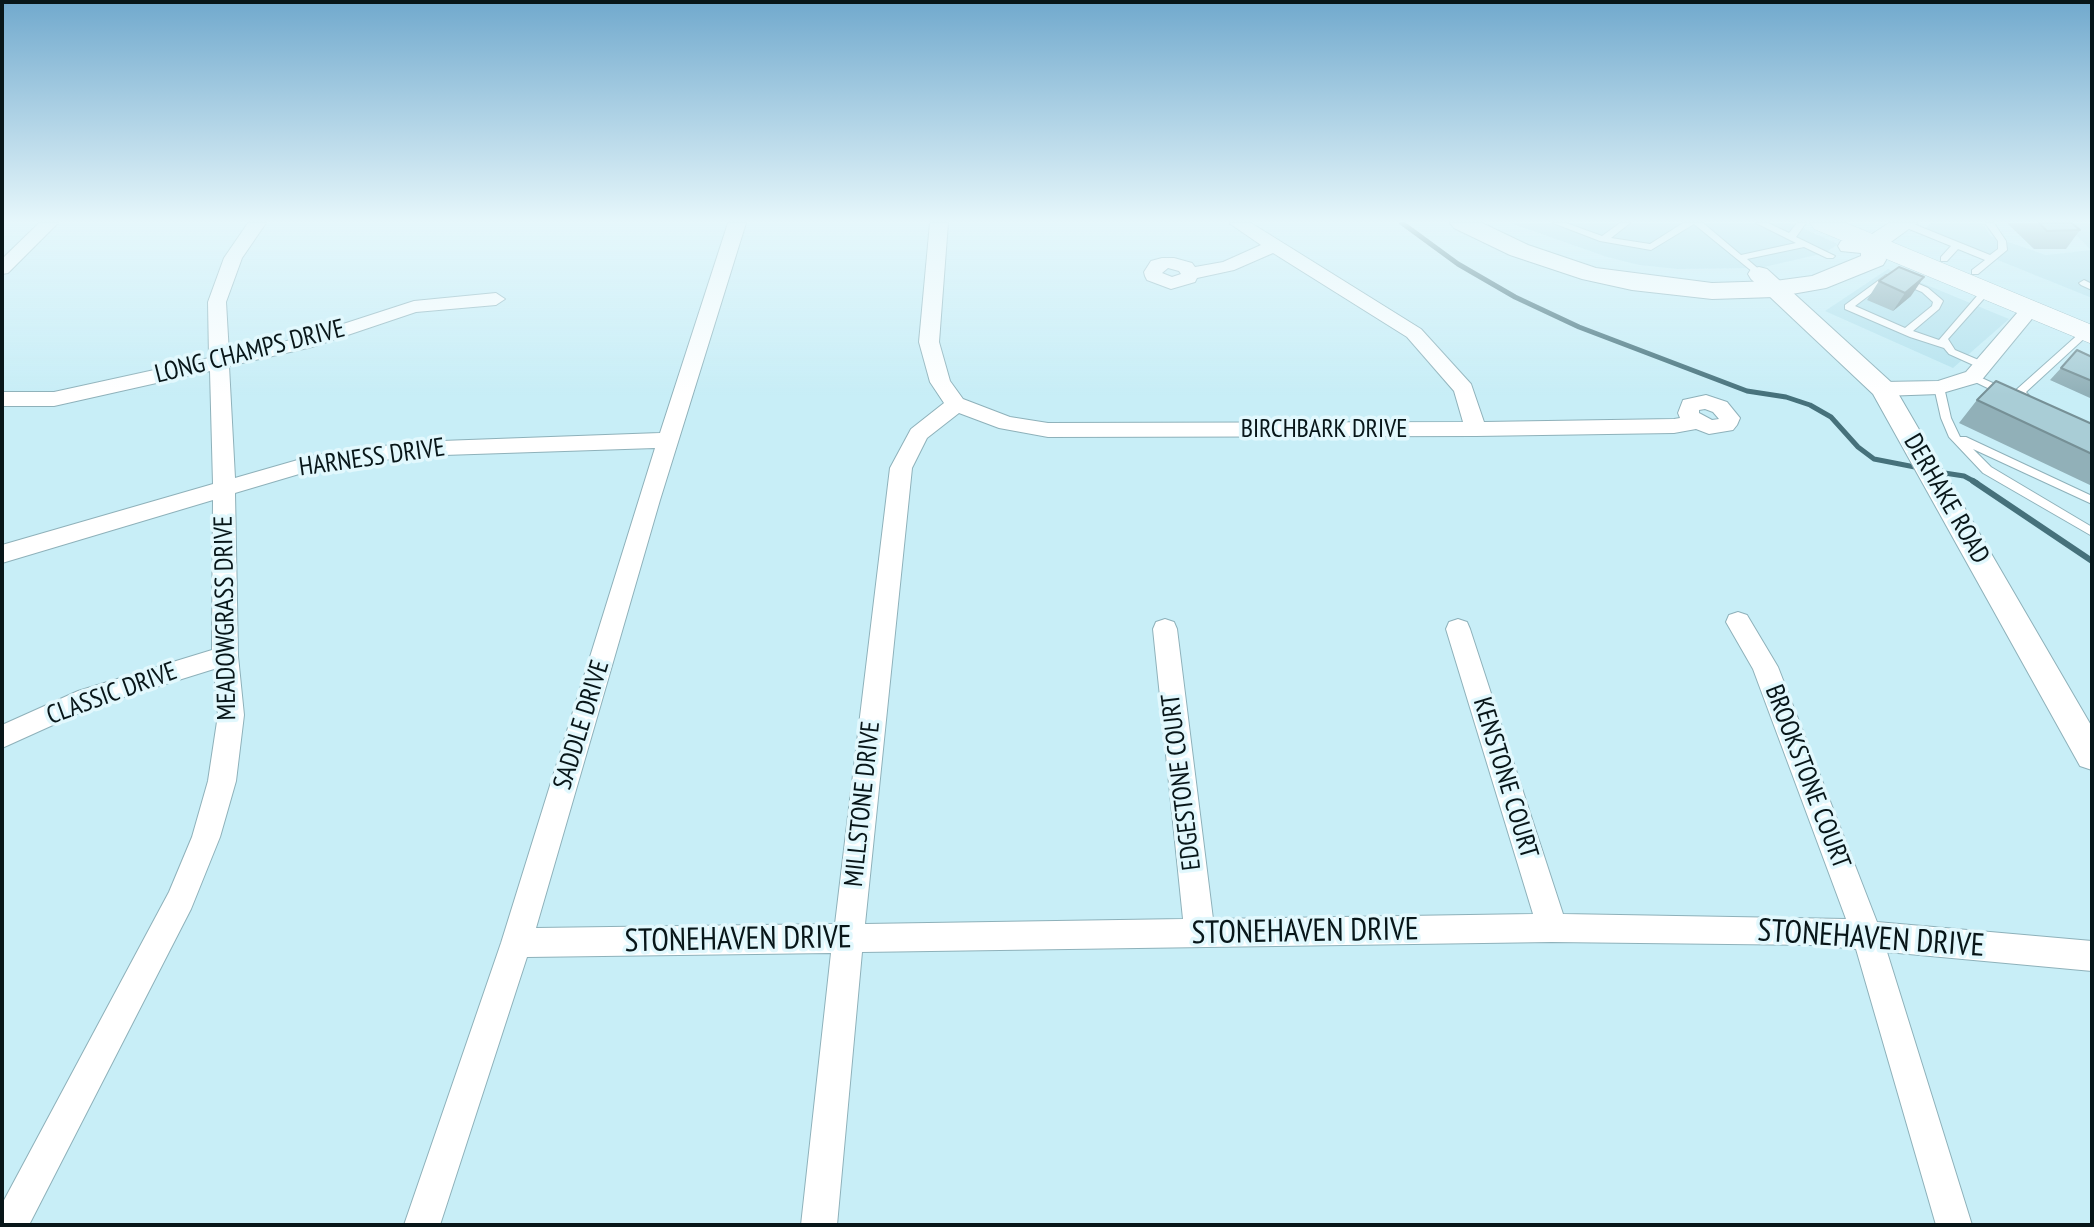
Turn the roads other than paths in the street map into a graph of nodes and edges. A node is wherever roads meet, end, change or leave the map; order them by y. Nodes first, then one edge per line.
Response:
1 (225, 280) edge
2 (719, 280) edge
3 (934, 280) edge
4 (1329, 280) edge
5 (1627, 280) edge
6 (1760, 280) edge
7 (1824, 280) edge
8 (1883, 280) edge
9 (1903, 280) edge
10 (1979, 280) edge
11 (1992, 280) edge
12 (1995, 280) edge
13 (1767, 281) junction
14 (496, 299) dead end
15 (2031, 309) junction
16 (2090, 329) edge
17 (1906, 332) junction
18 (1945, 345) junction
19 (219, 364) junction
20 (1978, 371) junction
21 (1940, 387) junction
22 (1883, 389) junction
23 (2024, 397) junction
24 (2, 399) edge
25 (956, 404) junction
26 (2043, 410) edge
27 (1696, 422) dead end
28 (1476, 429) junction
29 (1954, 437) junction
30 (670, 440) junction
31 (224, 488) junction
32 (2092, 500) edge
33 (2092, 532) edge
34 (2, 554) edge
35 (1738, 622) dead end
36 (1165, 629) dead end
37 (1458, 629) dead end
38 (225, 656) junction
39 (2, 737) edge
40 (2092, 756) edge
41 (1552, 928) junction
42 (1200, 934) junction
43 (1867, 935) junction
44 (848, 938) junction
45 (516, 943) junction
46 (2092, 956) edge
47 (10, 1225) edge
48 (422, 1225) edge
49 (820, 1225) edge
50 (1954, 1225) edge

1 - 19 street, MEADOWGRASS DRIVE
2 - 30 street, SADDLE DRIVE
3 - 25 street
4 - 28 street
5 - 13 main road
6 - 13 main road
7 - 13 main road
8 - 17 lane
9 - 17 lane
10 - 18 lane
11 - 15 main road
12 - 16 main road
13 - 22 street, DERHAKE ROAD
14 - 19 street, LONG CHAMPS DRIVE
15 - 16 main road
15 - 20 street
16 - 23 lane
17 - 18 lane
18 - 20 lane
19 - 24 street, LONG CHAMPS DRIVE
19 - 31 street, MEADOWGRASS DRIVE
20 - 21 street
20 - 23 lane
21 - 22 street
21 - 29 lane
22 - 40 street, DERHAKE ROAD
23 - 26 lane
25 - 28 street, BIRCHBARK DRIVE
25 - 44 street, MILLSTONE DRIVE
27 - 28 street, BIRCHBARK DRIVE
29 - 32 lane
29 - 33 lane
30 - 31 street, HARNESS DRIVE
30 - 45 street, SADDLE DRIVE
31 - 34 street, HARNESS DRIVE
31 - 38 street, MEADOWGRASS DRIVE
35 - 43 street, BROOKSTONE COURT
36 - 42 street, EDGESTONE COURT
37 - 41 street, KENSTONE COURT
38 - 39 street, CLASSIC DRIVE
38 - 47 street, MEADOWGRASS DRIVE
41 - 42 street, STONEHAVEN DRIVE
41 - 43 street, STONEHAVEN DRIVE
42 - 44 street, STONEHAVEN DRIVE
43 - 46 street, STONEHAVEN DRIVE
43 - 50 street, BROOKSTONE COURT
44 - 45 street, STONEHAVEN DRIVE
44 - 49 street, MILLSTONE DRIVE
45 - 48 street, SADDLE DRIVE

